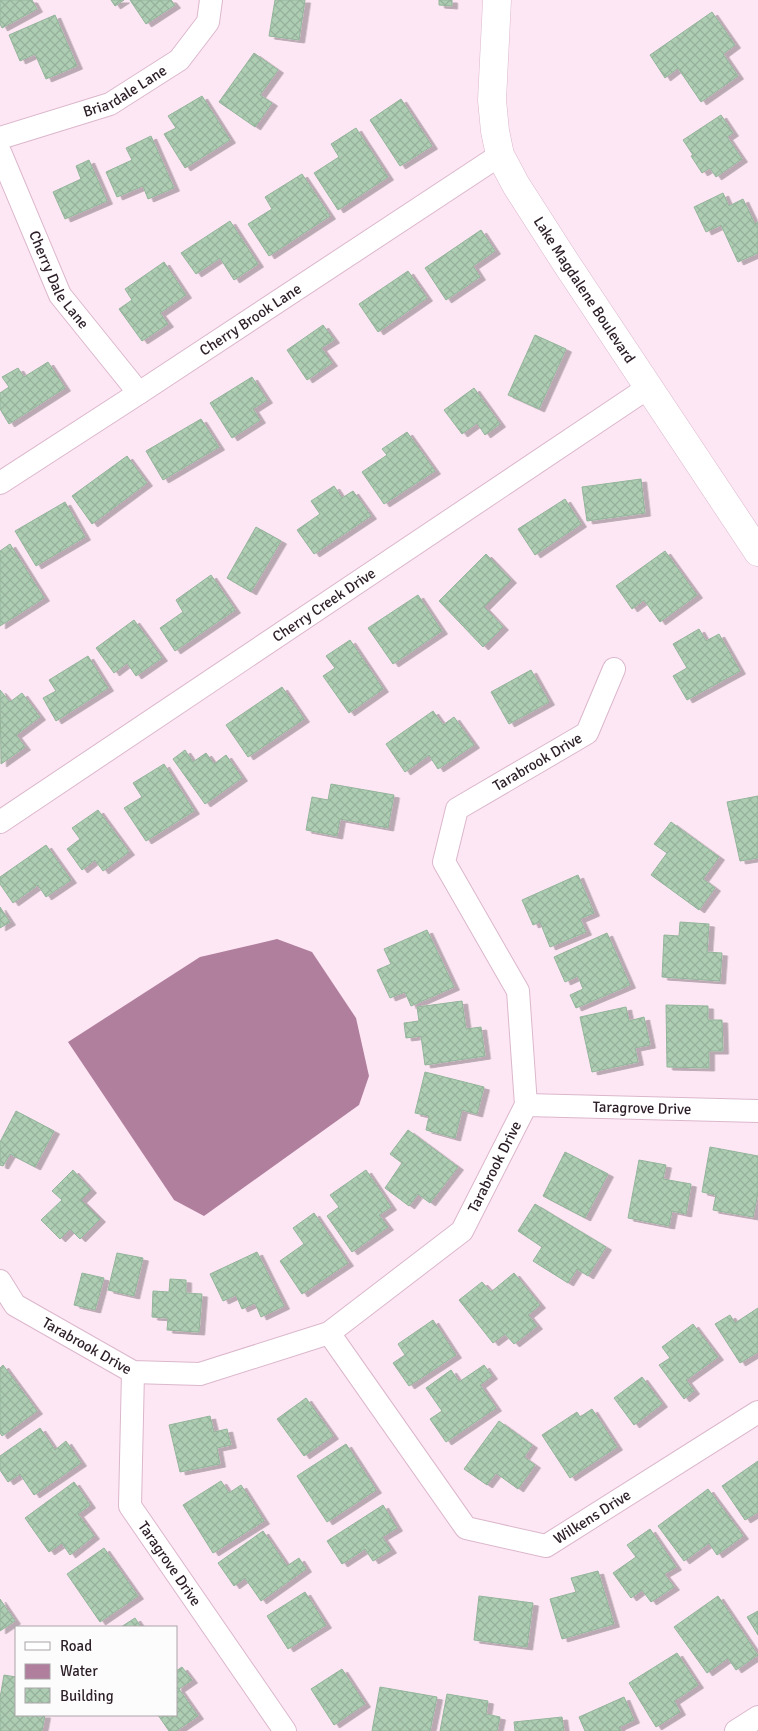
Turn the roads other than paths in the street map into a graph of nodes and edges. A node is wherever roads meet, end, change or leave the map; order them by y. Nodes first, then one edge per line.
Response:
1 (211, 0) edge
2 (497, 0) edge
3 (0, 138) edge
4 (0, 152) edge
5 (500, 155) junction
6 (649, 387) junction
7 (139, 393) junction
8 (0, 483) edge
9 (758, 552) edge
10 (614, 669) dead end
11 (0, 822) edge
12 (526, 1104) junction
13 (758, 1112) edge
14 (0, 1281) edge
15 (329, 1333) junction
16 (133, 1372) junction
17 (758, 1412) edge
18 (758, 1718) edge
19 (285, 1731) edge
20 (736, 1731) edge

1 - 3 street, Briardale Lane
2 - 5 street, Lake Magdalene Boulevard
4 - 7 street, Cherry Dale Lane
5 - 6 street, Lake Magdalene Boulevard
5 - 7 street, Cherry Brook Lane
6 - 9 street, Lake Magdalene Boulevard
6 - 11 street, Cherry Creek Drive
7 - 8 street, Cherry Brook Lane
10 - 12 street, Tarabrook Drive
12 - 13 street, Taragrove Drive
12 - 15 street, Tarabrook Drive
14 - 16 street, Tarabrook Drive
15 - 16 street, Tarabrook Drive
15 - 17 street, Wilkens Drive
16 - 19 street, Taragrove Drive
18 - 20 street

